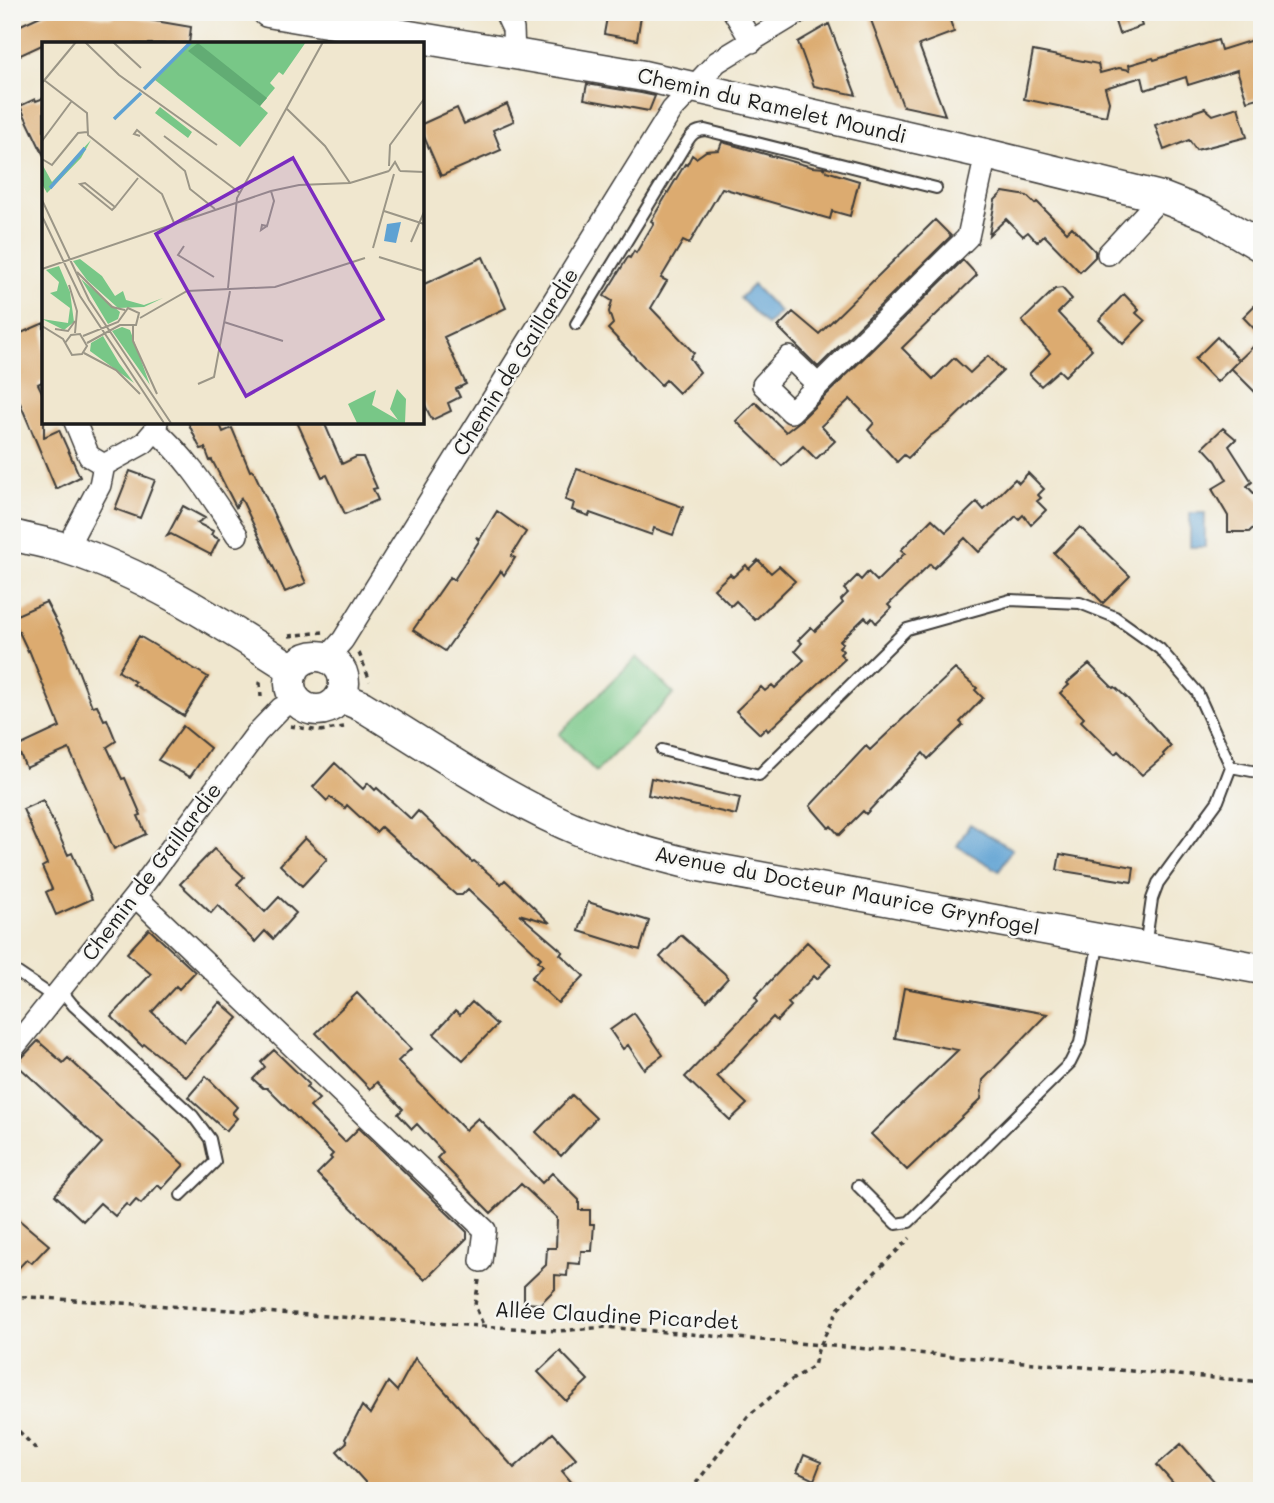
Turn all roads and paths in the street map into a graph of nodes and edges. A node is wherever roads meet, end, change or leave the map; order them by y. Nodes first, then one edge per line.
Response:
1 (268, 12) edge
2 (505, 12) edge
3 (734, 12) edge
4 (799, 12) edge
5 (752, 42) junction
6 (514, 54) junction
7 (692, 87) junction
8 (986, 153) junction
9 (936, 188) dead end
10 (1161, 197) junction
11 (1262, 247) edge
12 (1108, 254) dead end
13 (576, 324) dead end
14 (817, 384) dead end
15 (76, 424) edge
16 (156, 426) edge
17 (104, 465) junction
18 (12, 535) edge
19 (237, 535) dead end
20 (66, 549) junction
21 (287, 637) dead end
22 (339, 649) junction
23 (294, 670) junction
24 (373, 688) dead end
25 (341, 697) junction
26 (290, 712) junction
27 (352, 725) dead end
28 (662, 750) dead end
29 (1231, 767) junction
30 (1262, 773) edge
31 (135, 896) junction
32 (1100, 939) junction
33 (1145, 947) junction
34 (12, 968) edge
35 (1262, 969) edge
36 (58, 994) junction
37 (12, 1050) edge
38 (858, 1186) dead end
39 (181, 1195) dead end
40 (919, 1213) junction
41 (481, 1261) joint
42 (12, 1296) edge
43 (482, 1325) junction
44 (822, 1344) junction
45 (1262, 1382) edge
46 (12, 1424) edge
47 (37, 1450) dead end
48 (690, 1491) edge

1 - 6 street, Chemin du Ramelet Moundi
2 - 6 street
3 - 5 street
4 - 5 street, Chemin de Gaillardie
5 - 7 street, Chemin de Gaillardie
6 - 7 street, Chemin du Ramelet Moundi
7 - 8 street, Chemin du Ramelet Moundi
7 - 22 street, Chemin de Gaillardie
8 - 10 street, Chemin du Ramelet Moundi
8 - 14 street
9 - 13 lane
10 - 11 street, Chemin du Ramelet Moundi
10 - 12 street
15 - 17 street
16 - 17 street
16 - 19 street
17 - 20 street
18 - 20 street
20 - 23 street
21 - 22 path
22 - 23 street
22 - 24 path
22 - 25 street
23 - 26 street
25 - 26 street
25 - 32 street, Avenue du Docteur Maurice Grynfogel
26 - 27 path
26 - 31 street, Chemin de Gaillardie
28 - 29 lane
29 - 30 lane
29 - 33 lane
31 - 36 street, Chemin de Gaillardie
31 - 41 street
32 - 33 street, Avenue du Docteur Maurice Grynfogel
32 - 40 lane
33 - 35 street, Avenue du Docteur Maurice Grynfogel
34 - 36 lane
36 - 37 street, Chemin de Gaillardie
36 - 39 lane
38 - 40 lane
40 - 44 path
41 - 43 path
42 - 43 path, Allée Claudine Picardet
43 - 44 path, Allée Claudine Picardet
44 - 45 path, Allée Claudine Picardet
44 - 48 path
46 - 47 path

